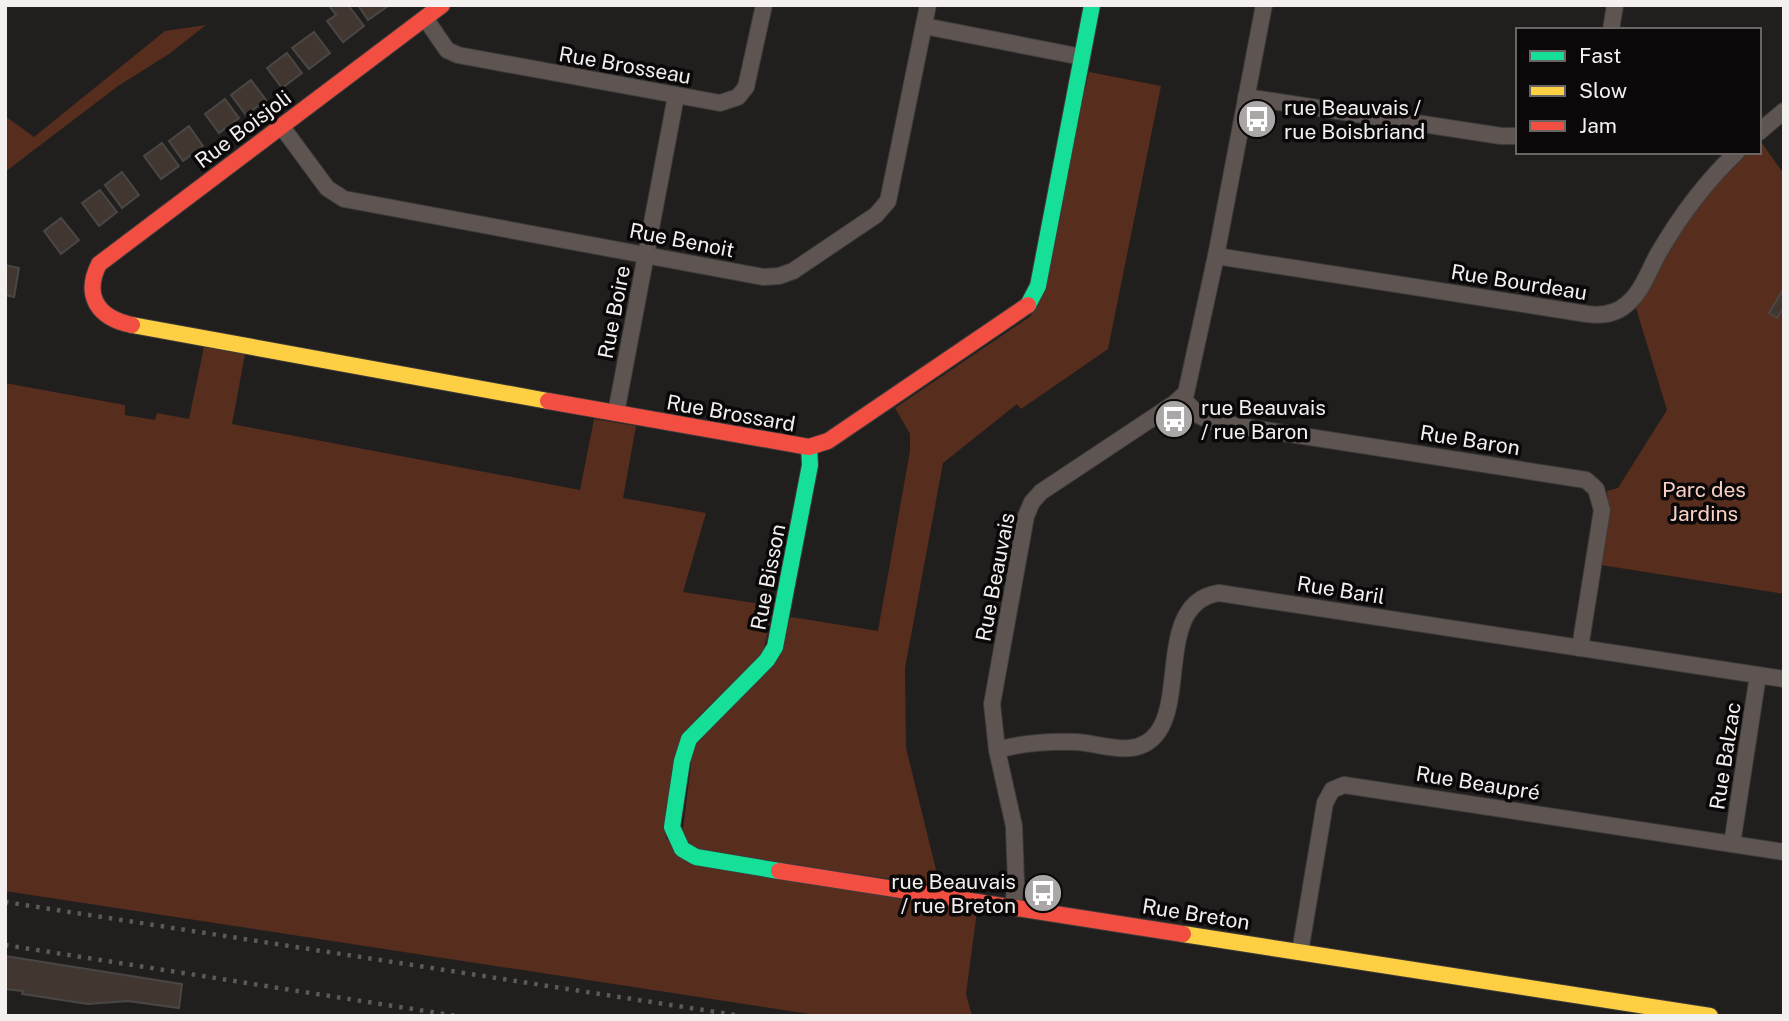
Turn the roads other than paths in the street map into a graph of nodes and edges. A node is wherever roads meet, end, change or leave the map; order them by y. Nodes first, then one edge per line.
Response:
1 (442, 5) edge
2 (764, 5) edge
3 (928, 5) edge
4 (1092, 5) edge
5 (1264, 5) edge
6 (1615, 5) edge
7 (425, 18) junction
8 (924, 26) junction
9 (1611, 28) edge
10 (1082, 57) junction
11 (676, 96) junction
12 (1246, 97) junction
13 (1784, 111) edge
14 (282, 127) junction
15 (1761, 130) edge
16 (1516, 136) edge
17 (1735, 154) edge
18 (646, 255) junction
19 (1216, 256) junction
20 (93, 300) joint
21 (1182, 398) junction
22 (616, 413) junction
23 (808, 447) junction
24 (1580, 648) junction
25 (1759, 675) junction
26 (1784, 679) edge
27 (997, 750) junction
28 (1732, 844) junction
29 (679, 847) joint
30 (1784, 852) edge
31 (1013, 906) junction
32 (1300, 952) junction
33 (1710, 1016) edge

1 - 7 street, Rue Boisjoli
2 - 11 street, Rue Brosseau
3 - 8 street, Rue Benoit
4 - 10 street, Rue Brossard
5 - 12 street
6 - 9 street
7 - 11 street, Rue Brosseau
7 - 14 street, Rue Boisjoli
8 - 10 street
8 - 18 street, Rue Benoit
10 - 23 street, Rue Brossard
11 - 18 street, Rue Boire
12 - 16 street
12 - 19 street
13 - 15 street
14 - 18 street, Rue Benoit
14 - 20 street, Rue Boisjoli
17 - 19 street, Rue Bourdeau
18 - 22 street, Rue Boire
19 - 21 street
20 - 22 street, Rue Brossard
21 - 24 street, Rue Baron
21 - 27 street, Rue Beauvais
22 - 23 street, Rue Brossard
23 - 29 street, Rue Bisson
24 - 25 street, Rue Baril
24 - 27 street, Rue Baril
25 - 26 street, Rue Baril
25 - 28 street, Rue Balzac
27 - 31 street, Rue Beauvais
28 - 30 street, Rue Beaupré
28 - 32 street, Rue Beaupré
29 - 31 street, Rue Breton
31 - 32 street, Rue Breton
32 - 33 street, Rue Breton

